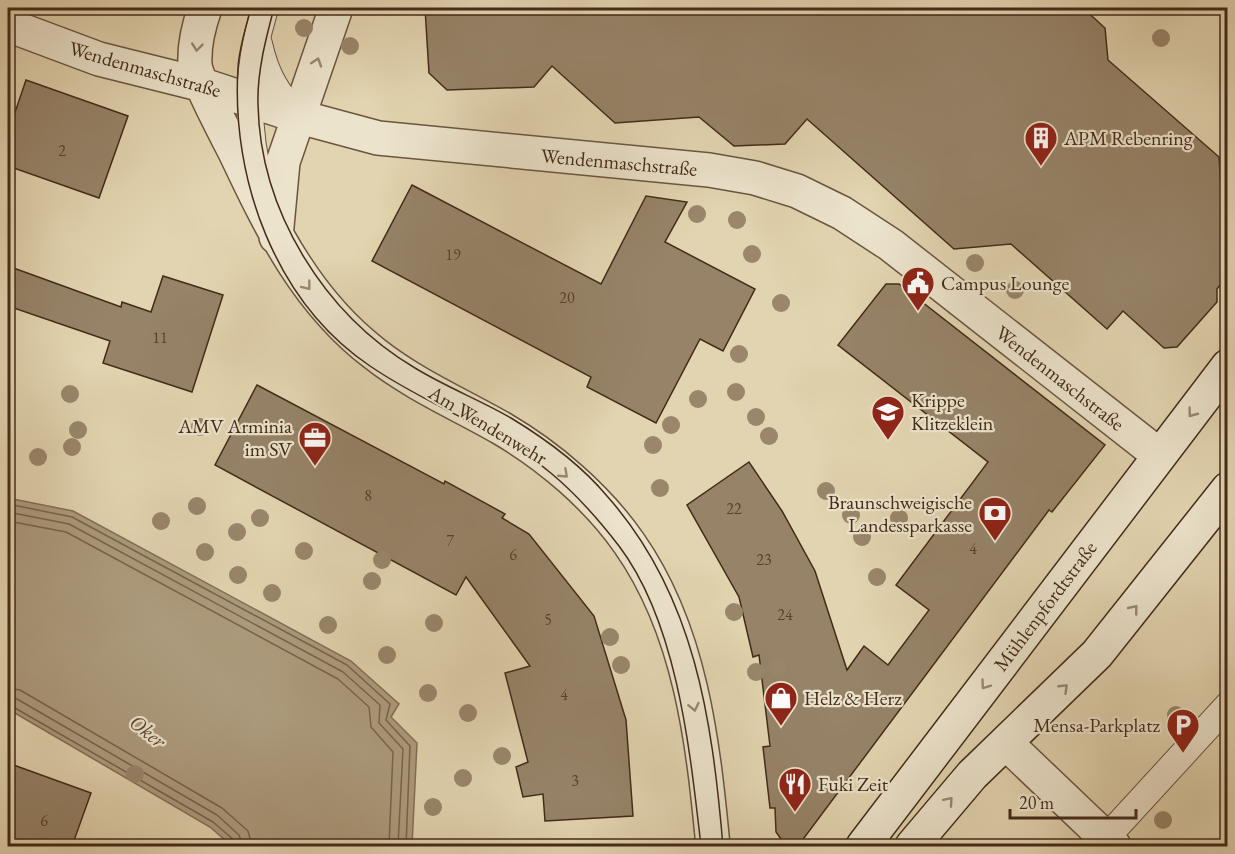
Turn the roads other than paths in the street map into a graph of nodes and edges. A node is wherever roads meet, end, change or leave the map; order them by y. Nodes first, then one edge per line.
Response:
1 (204, 8) edge
2 (265, 8) edge
3 (336, 8) edge
4 (8, 25) edge
5 (257, 35) junction
6 (203, 85) junction
7 (248, 100) junction
8 (300, 117) junction
9 (276, 237) junction
10 (1227, 366) edge
11 (1160, 455) junction
12 (1227, 489) edge
13 (1227, 705) edge
14 (1006, 743) junction
15 (1110, 842) edge
16 (713, 846) edge
17 (863, 846) edge
18 (912, 846) edge

1 -> 6 street, Am Wendenwehr
2 - 5 lane
8 -> 3 street
4 - 6 street, Wendenmaschstraße
5 - 7 lane
5 - 8 lane
6 - 7 street, Wendenmaschstraße
6 - 9 street, Am Wendenwehr
7 - 8 street, Wendenmaschstraße
7 - 9 lane
8 - 9 street
8 - 11 street, Wendenmaschstraße
9 -> 16 street, Am Wendenwehr
10 -> 11 street, Mühlenpfordtstraße
11 -> 17 street, Mühlenpfordtstraße
14 -> 12 street
13 - 15 lane
14 - 15 street
18 -> 14 street

